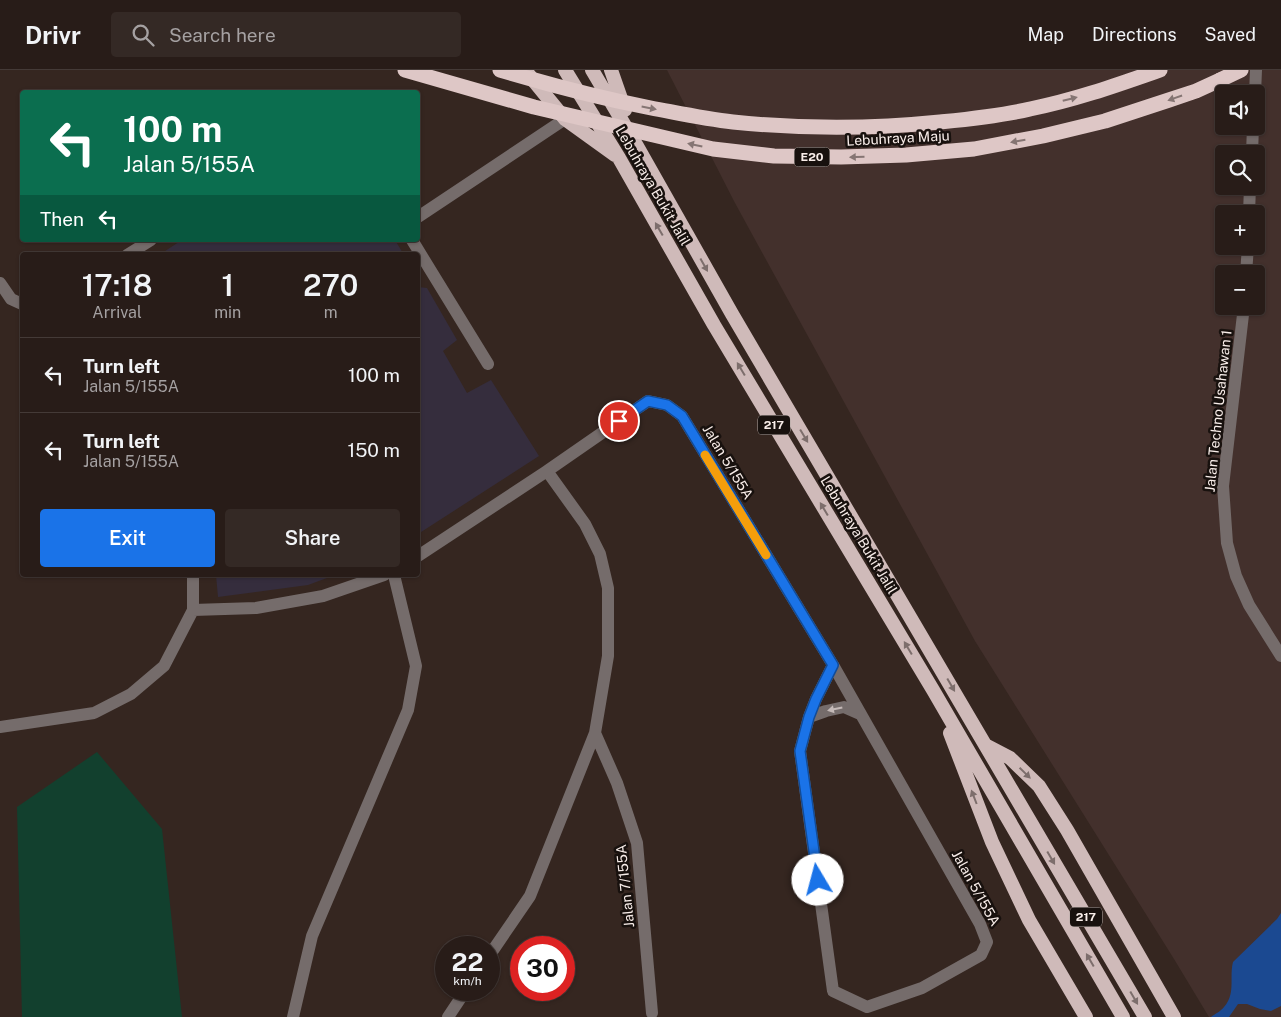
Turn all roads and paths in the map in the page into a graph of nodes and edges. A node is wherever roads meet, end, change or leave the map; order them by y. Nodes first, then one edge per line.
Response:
1 (405, 70) edge
2 (500, 70) edge
3 (525, 70) edge
4 (565, 70) edge
5 (592, 70) edge
6 (610, 70) edge
7 (1160, 70) edge
8 (1242, 70) edge
9 (1256, 70) edge
10 (1255, 85) edge
11 (565, 119) junction
12 (637, 146) junction
13 (620, 158) junction
14 (420, 216) edge
15 (148, 242) edge
16 (133, 252) edge
17 (420, 253) edge
18 (0, 282) edge
19 (20, 303) edge
20 (1243, 315) edge
21 (488, 364) dead end
22 (547, 470) junction
23 (420, 555) edge
24 (193, 577) edge
25 (378, 577) edge
26 (394, 577) edge
27 (193, 610) junction
28 (1281, 656) edge
29 (833, 665) junction
30 (933, 690) junction
31 (860, 714) junction
32 (809, 717) junction
33 (0, 727) edge
34 (595, 733) junction
35 (986, 745) junction
36 (500, 940) edge
37 (459, 1001) edge
38 (652, 1013) dead end
39 (292, 1017) edge
40 (448, 1017) edge
41 (1086, 1017) edge
42 (1123, 1017) edge
43 (1145, 1017) edge
44 (1174, 1017) edge

8 -> 1 highway, Lebuhraya Maju / E20, bridge
2 -> 7 highway, Lebuhraya Maju / E20, bridge
3 - 11 highway
4 - 13 highway, Lebuhraya Bukit Jalil / 217
5 - 12 highway, Lebuhraya Bukit Jalil / 217
6 - 12 highway
9 - 10 street
11 - 13 highway
11 - 14 street
12 -> 35 highway, Lebuhraya Bukit Jalil / 217
30 -> 13 highway, Lebuhraya Bukit Jalil / 217
15 - 16 street
17 - 21 street
18 - 19 street
20 - 28 street, Jalan Techno Usahawan 1
22 - 23 street, Jalan 5/155A
22 - 29 street, Jalan 5/155A
22 - 34 street
24 - 27 street
25 - 27 street
26 - 39 street
27 - 33 street
29 - 31 street, Jalan 5/155A
29 - 32 street, Jalan 5/155A
41 -> 30 highway
42 -> 30 highway, Lebuhraya Bukit Jalil / 217
31 -> 32 street
31 - 32 street, Jalan 5/155A
34 - 36 street
34 - 38 street, Jalan 7/155A
35 -> 43 highway, Lebuhraya Bukit Jalil / 217
35 -> 44 highway
37 - 40 street

